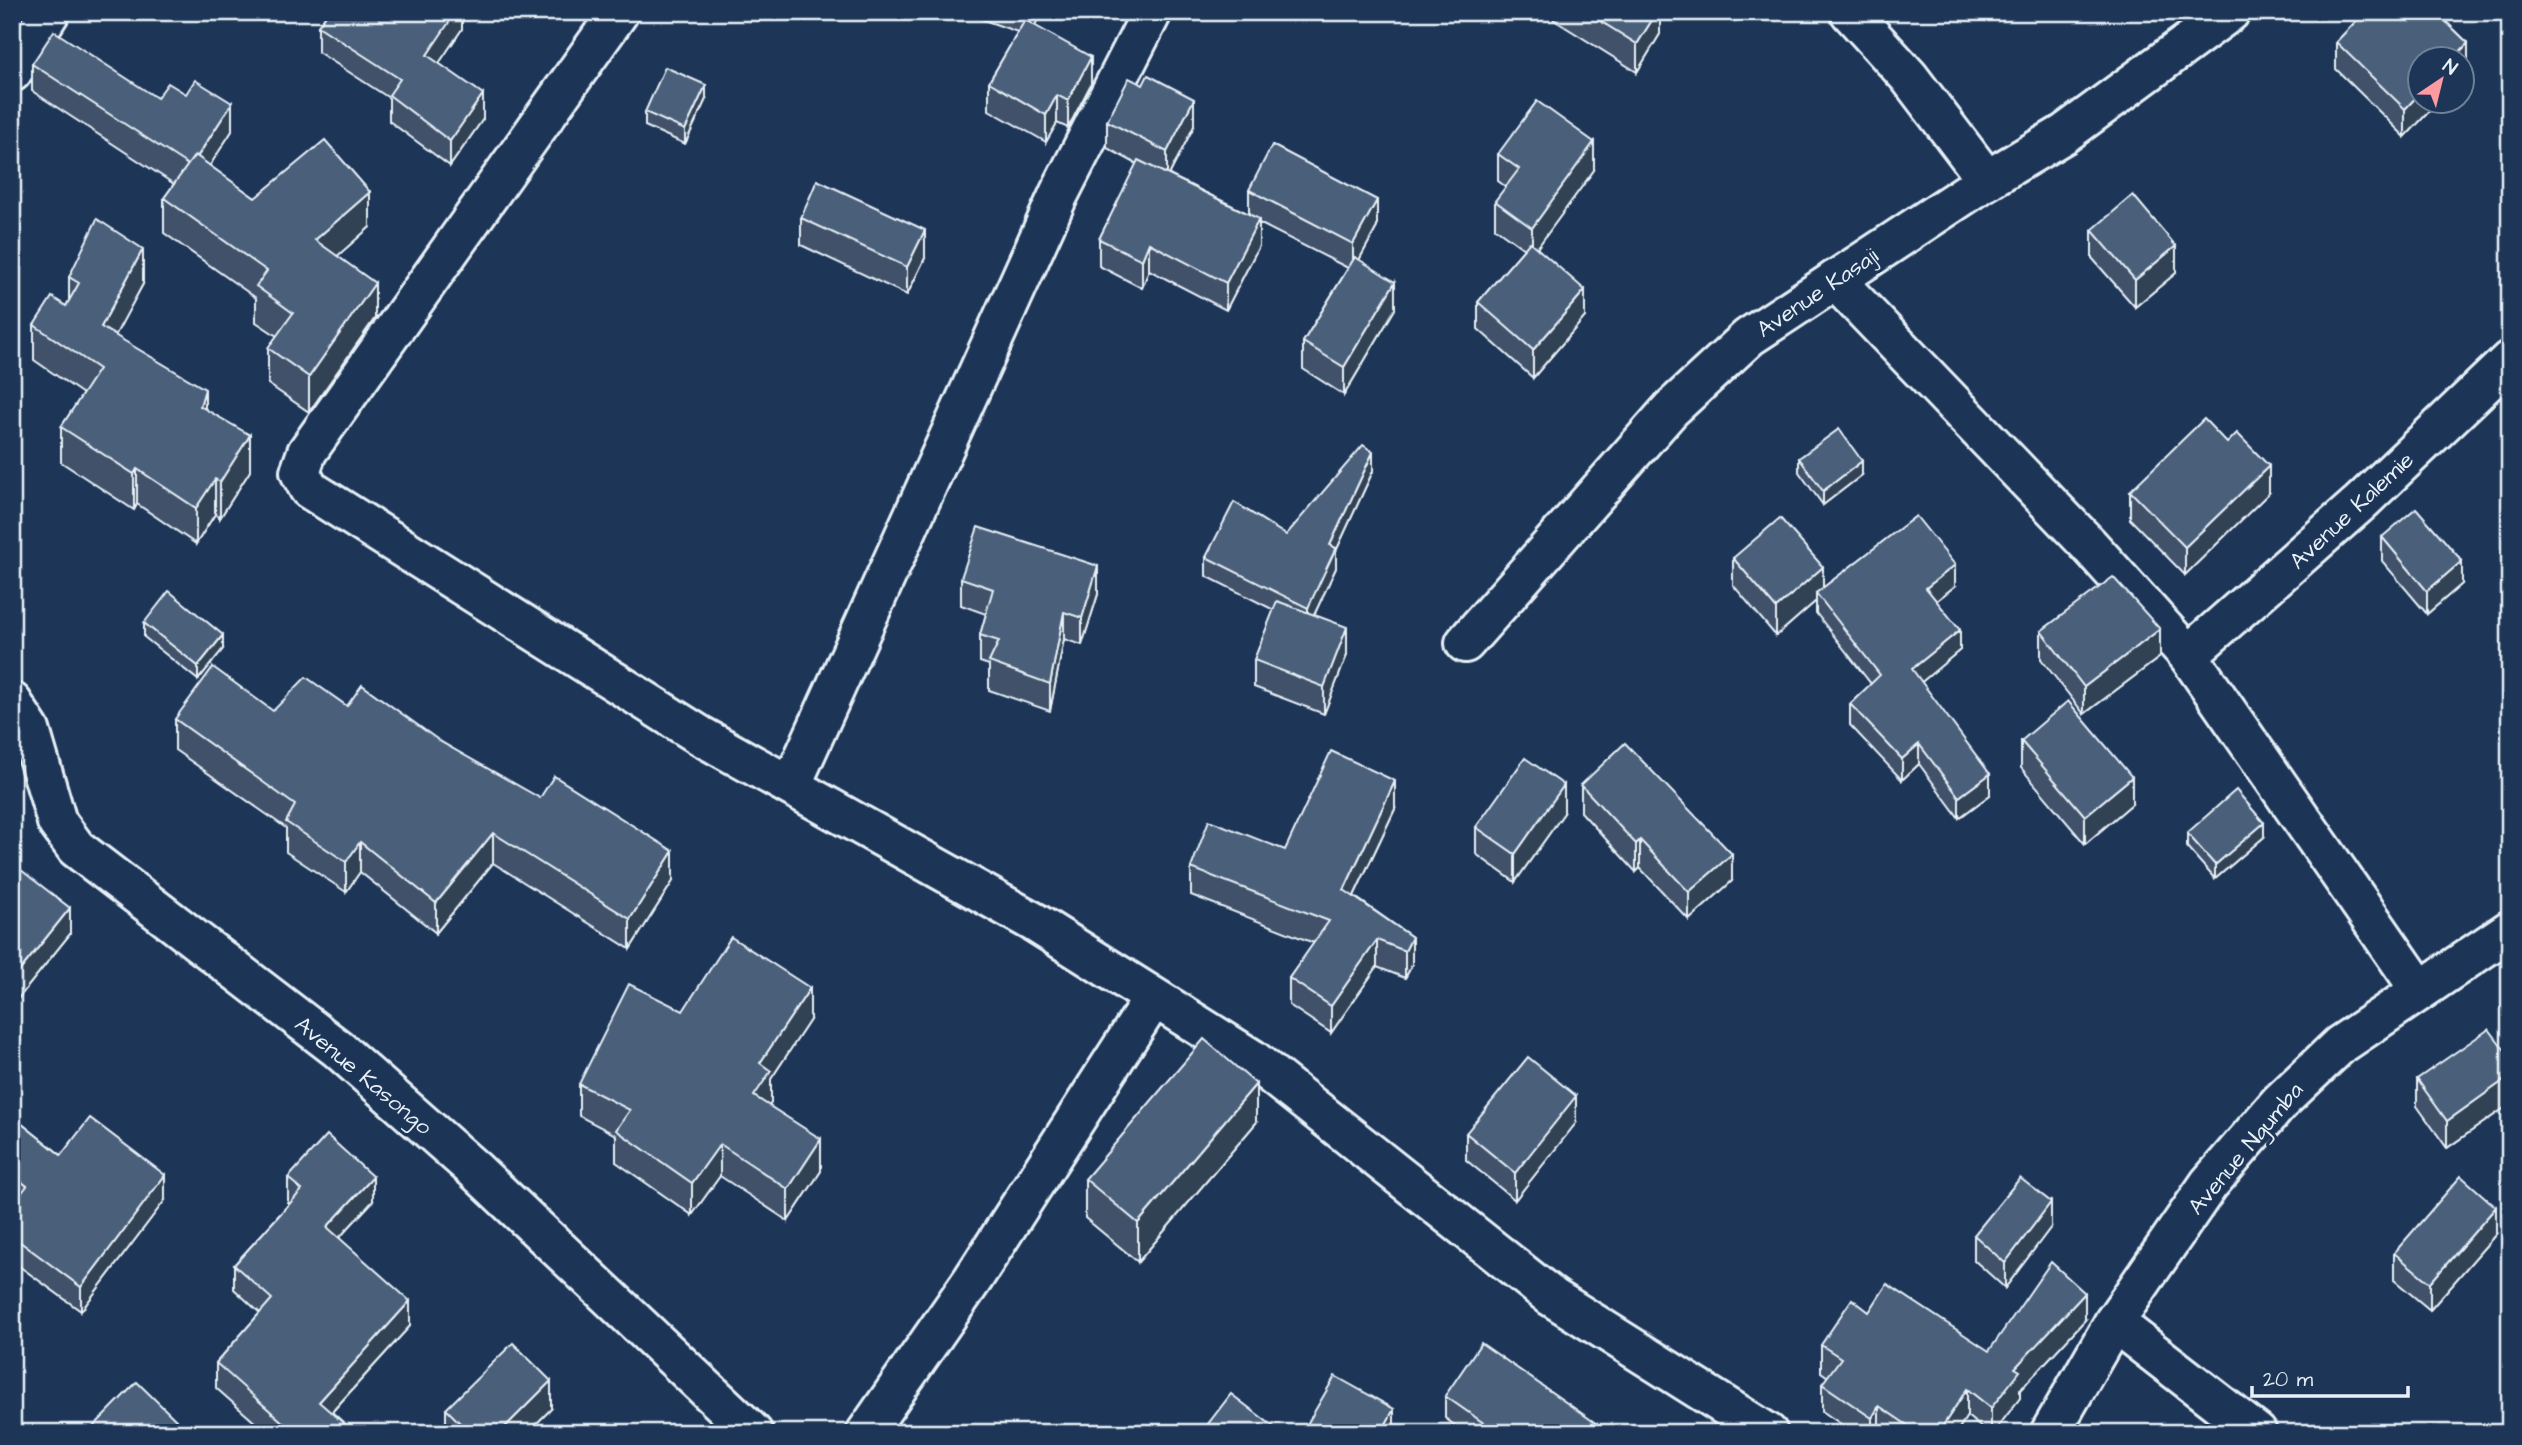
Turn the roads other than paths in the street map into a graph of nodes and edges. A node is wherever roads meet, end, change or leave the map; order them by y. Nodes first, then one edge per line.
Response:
1 (50, 12) edge
2 (619, 12) edge
3 (1152, 12) edge
4 (1850, 12) edge
5 (2230, 12) edge
6 (12, 72) edge
7 (1987, 180) junction
8 (1835, 280) junction
9 (2510, 360) edge
10 (1465, 643) dead end
11 (2188, 654) junction
12 (12, 702) edge
13 (790, 786) junction
14 (2510, 930) edge
15 (2420, 990) junction
16 (1153, 999) junction
17 (2114, 1322) junction
18 (753, 1433) edge
19 (866, 1433) edge
20 (1769, 1433) edge
21 (2050, 1433) edge
22 (2257, 1433) edge

1 - 6 street
2 - 13 street
3 - 13 street
4 - 7 street
5 - 7 street, Avenue Kasaji
7 - 8 street, Avenue Kasaji
8 - 10 street, Avenue Kasaji
8 - 11 street
9 - 11 street, Avenue Kalemie
11 - 15 street
12 - 18 street, Avenue Kasongo
13 - 16 street
14 - 15 street, Avenue Ngumba
15 - 17 street, Avenue Ngumba
16 - 19 street
16 - 20 street
17 - 21 street, Avenue Ngumba
17 - 22 street

